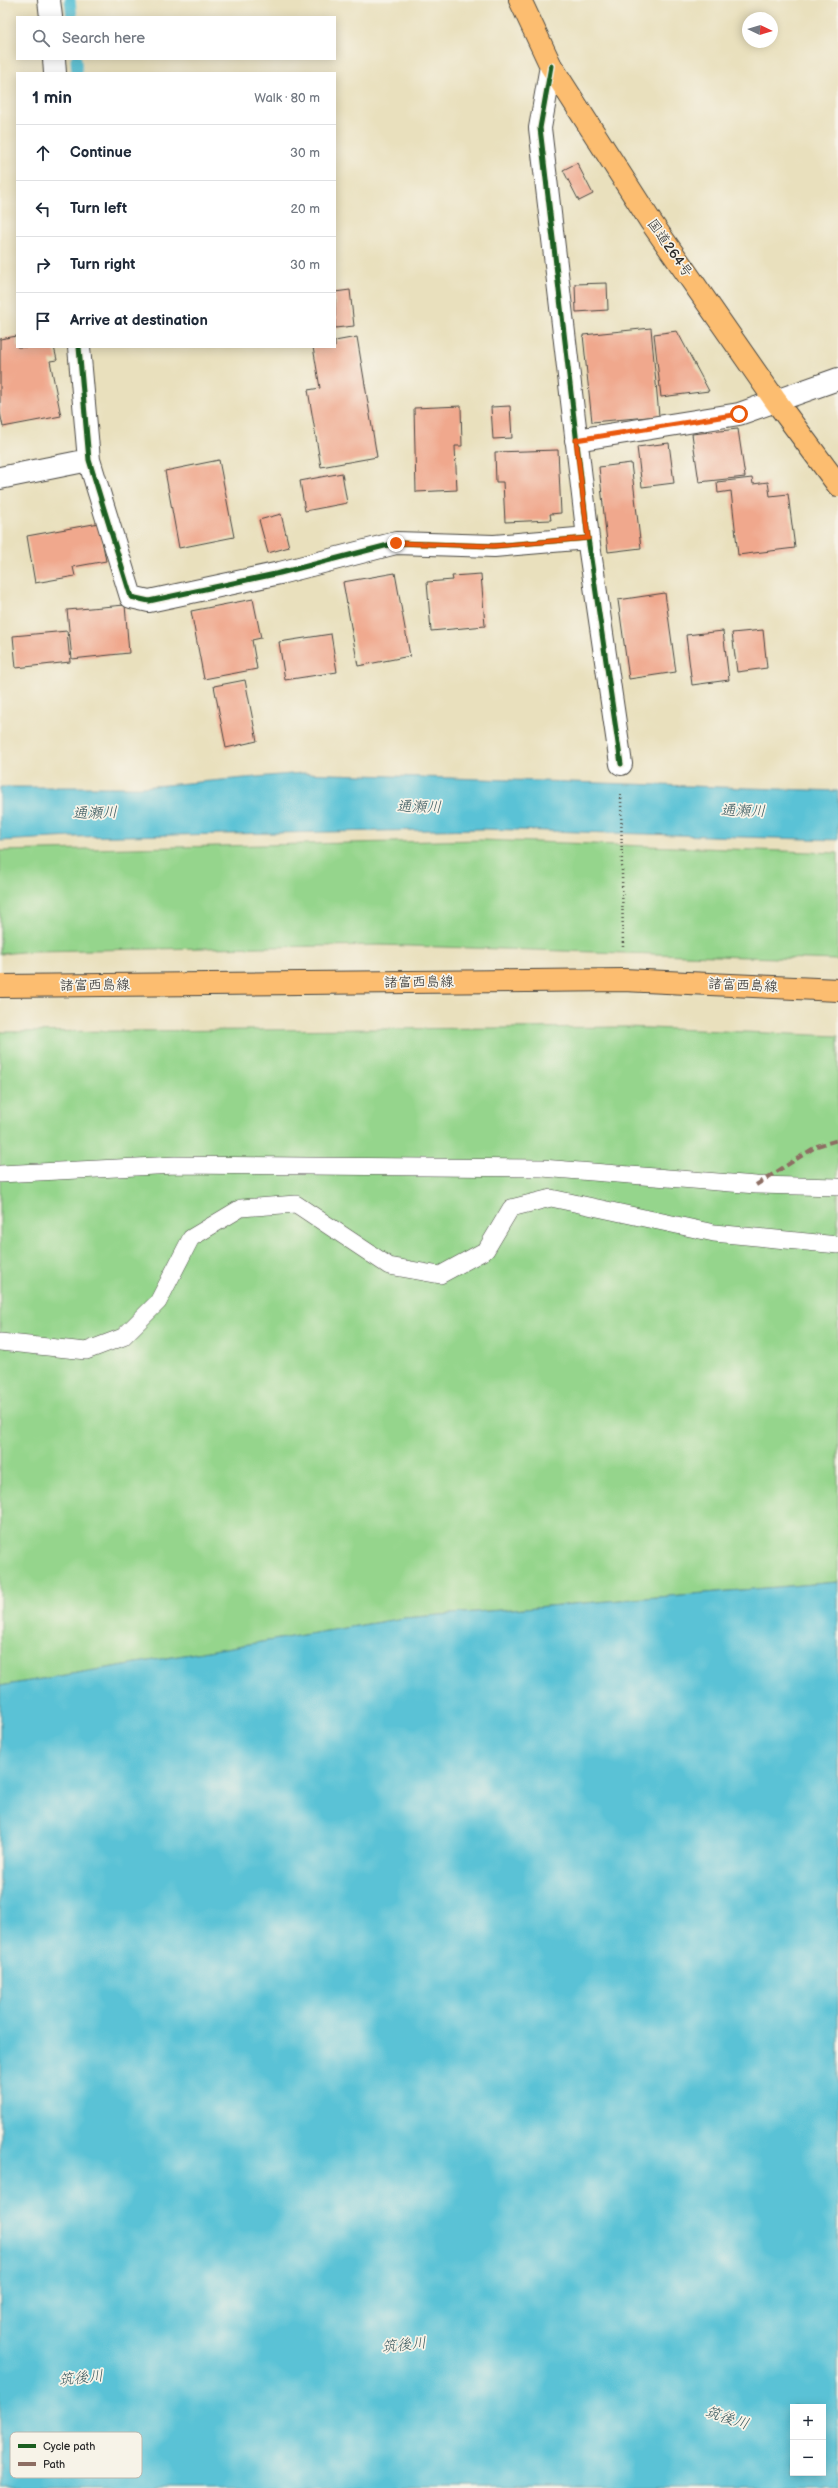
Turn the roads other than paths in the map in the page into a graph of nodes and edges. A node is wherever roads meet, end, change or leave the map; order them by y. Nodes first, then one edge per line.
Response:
1 (49, 0) edge
2 (520, 0) edge
3 (50, 16) edge
4 (54, 60) edge
5 (551, 66) junction
6 (55, 72) edge
7 (79, 348) edge
8 (838, 379) edge
9 (774, 400) junction
10 (576, 440) junction
11 (89, 460) junction
12 (0, 478) edge
13 (838, 485) edge
14 (588, 538) junction
15 (621, 764) road end
16 (0, 986) edge
17 (838, 990) edge
18 (0, 1174) edge
19 (838, 1186) edge
20 (838, 1245) edge
21 (0, 1342) edge

1 - 3 street
2 - 5 main road, 国道264号
4 - 6 street
5 - 9 main road, 国道264号
5 - 10 street
7 - 11 street
8 - 9 street
9 - 10 street
9 - 13 main road, 国道264号
10 - 14 street
11 - 12 street
11 - 14 street
14 - 15 street
16 - 17 main road, 諸富西島線
18 - 19 lane
20 - 21 lane

